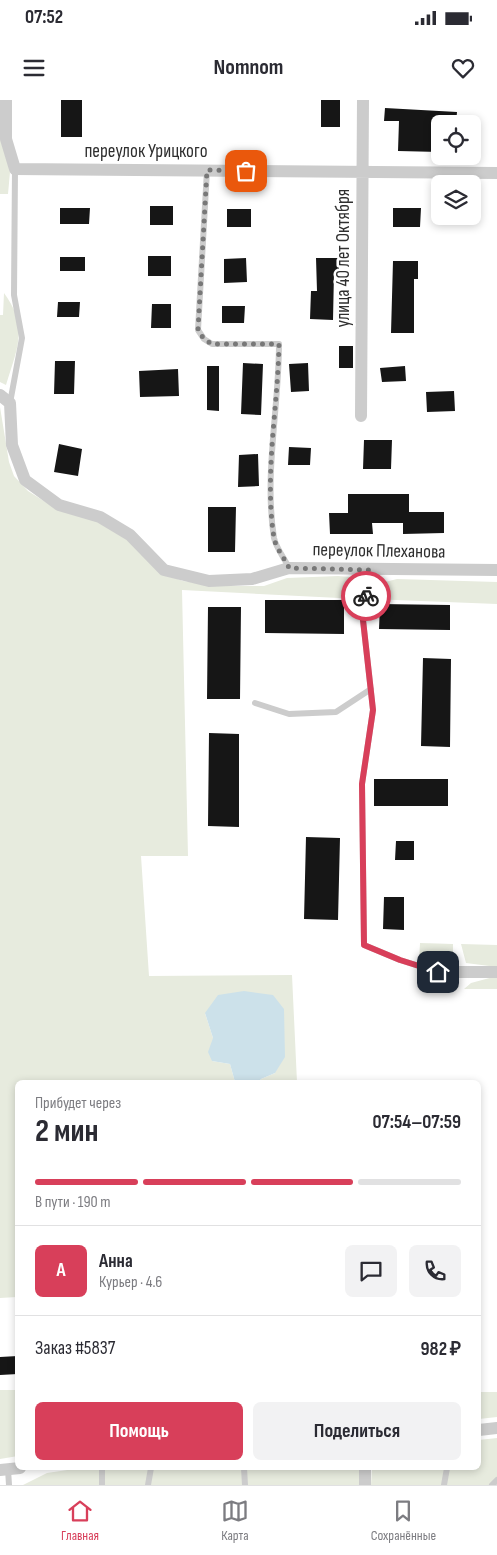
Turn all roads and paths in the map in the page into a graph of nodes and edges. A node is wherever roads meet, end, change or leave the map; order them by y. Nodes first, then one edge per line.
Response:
1 (6, 100) edge
2 (363, 100) edge
3 (15, 169) junction
4 (207, 170) junction
5 (362, 172) junction
6 (497, 173) edge
7 (5, 399) edge
8 (361, 416) dead end
9 (289, 568) junction
10 (372, 570) junction
11 (497, 570) edge
12 (371, 689) junction
13 (255, 703) dead end
14 (438, 972) joint
15 (497, 972) edge
16 (497, 1428) edge
17 (481, 1430) edge
18 (9, 1469) edge
19 (102, 1470) edge
20 (151, 1470) edge
21 (244, 1470) edge
22 (365, 1470) edge
23 (447, 1470) edge
24 (497, 1480) edge
25 (9, 1485) edge
26 (102, 1485) edge
27 (148, 1485) edge
28 (245, 1485) edge
29 (365, 1485) edge
30 (444, 1485) edge
31 (492, 1485) edge

1 - 3 street
2 - 5 street, улица 40 лет Октября
3 - 4 street, переулок Урицкого
3 - 7 lane
4 - 5 street, переулок Урицкого
4 - 9 lane
5 - 6 street, переулок Урицкого
5 - 8 street, улица 40 лет Октября
7 - 9 street, переулок Плеханова
9 - 10 street, переулок Плеханова
10 - 11 street, переулок Плеханова
10 - 12 lane
12 - 13 lane
12 - 14 lane
14 - 15 street
16 - 17 street
18 - 25 lane
19 - 26 lane
20 - 27 lane
21 - 28 lane
22 - 29 street
23 - 30 lane
24 - 31 lane

